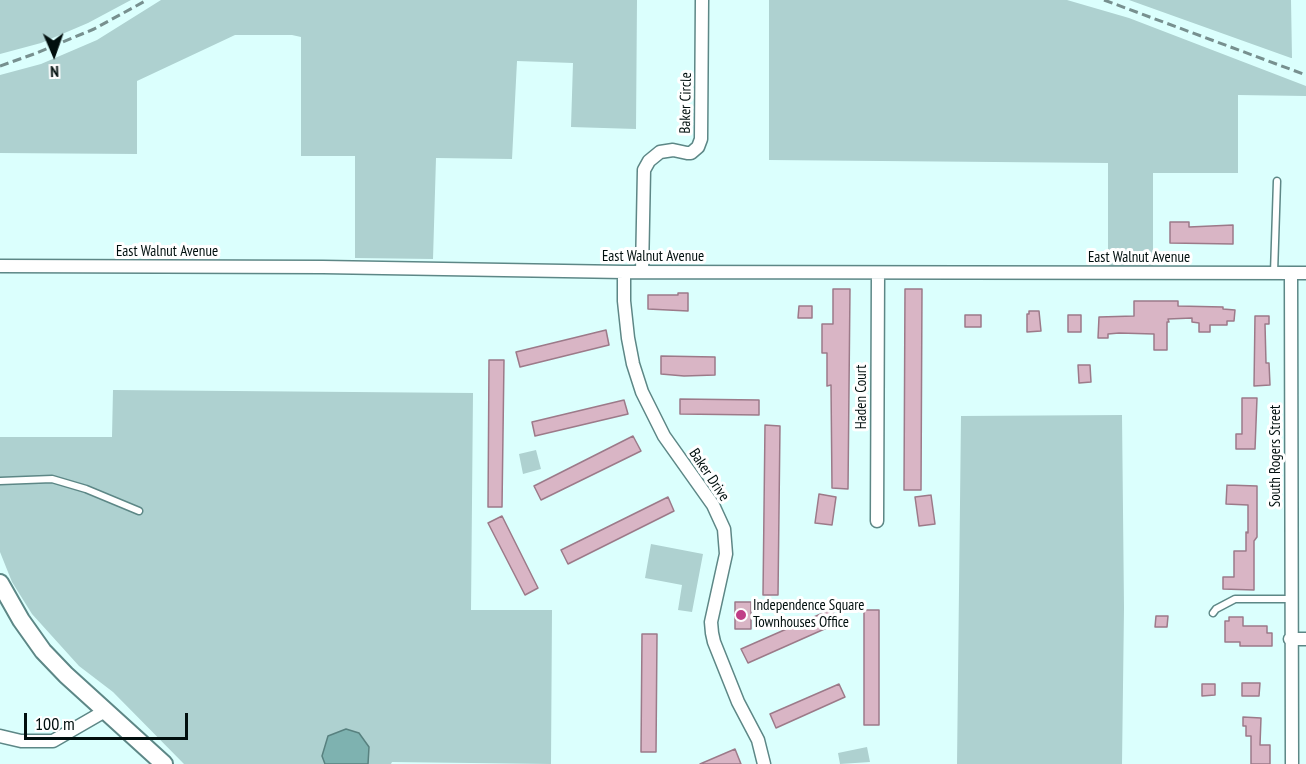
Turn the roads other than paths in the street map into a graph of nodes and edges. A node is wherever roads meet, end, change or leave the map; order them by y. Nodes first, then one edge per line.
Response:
1 (702, 0) edge
2 (1277, 181) dead end
3 (0, 266) edge
4 (624, 272) junction
5 (642, 272) junction
6 (878, 273) junction
7 (1274, 273) junction
8 (1291, 273) junction
9 (1306, 273) edge
10 (0, 481) edge
11 (139, 511) dead end
12 (877, 521) dead end
13 (0, 583) edge
14 (1290, 599) junction
15 (1213, 613) dead end
16 (1290, 639) junction
17 (1306, 639) edge
18 (105, 711) junction
19 (0, 736) edge
20 (164, 764) edge
21 (764, 764) edge
22 (1292, 764) edge

1 - 5 street, Baker Circle
2 - 7 lane
3 - 4 street, East Walnut Avenue
4 - 5 street, East Walnut Avenue
4 - 21 street, Baker Drive
5 - 6 street, East Walnut Avenue
6 - 7 street, East Walnut Avenue
6 - 12 street, Haden Court
7 - 8 street, East Walnut Avenue
8 - 9 street, East Walnut Avenue
8 - 14 street, South Rogers Street
10 - 11 lane
13 - 18 main road
14 - 15 lane
14 - 16 street, South Rogers Street
16 - 17 street
16 - 22 street, South Rogers Street
18 - 19 street
18 - 20 main road

